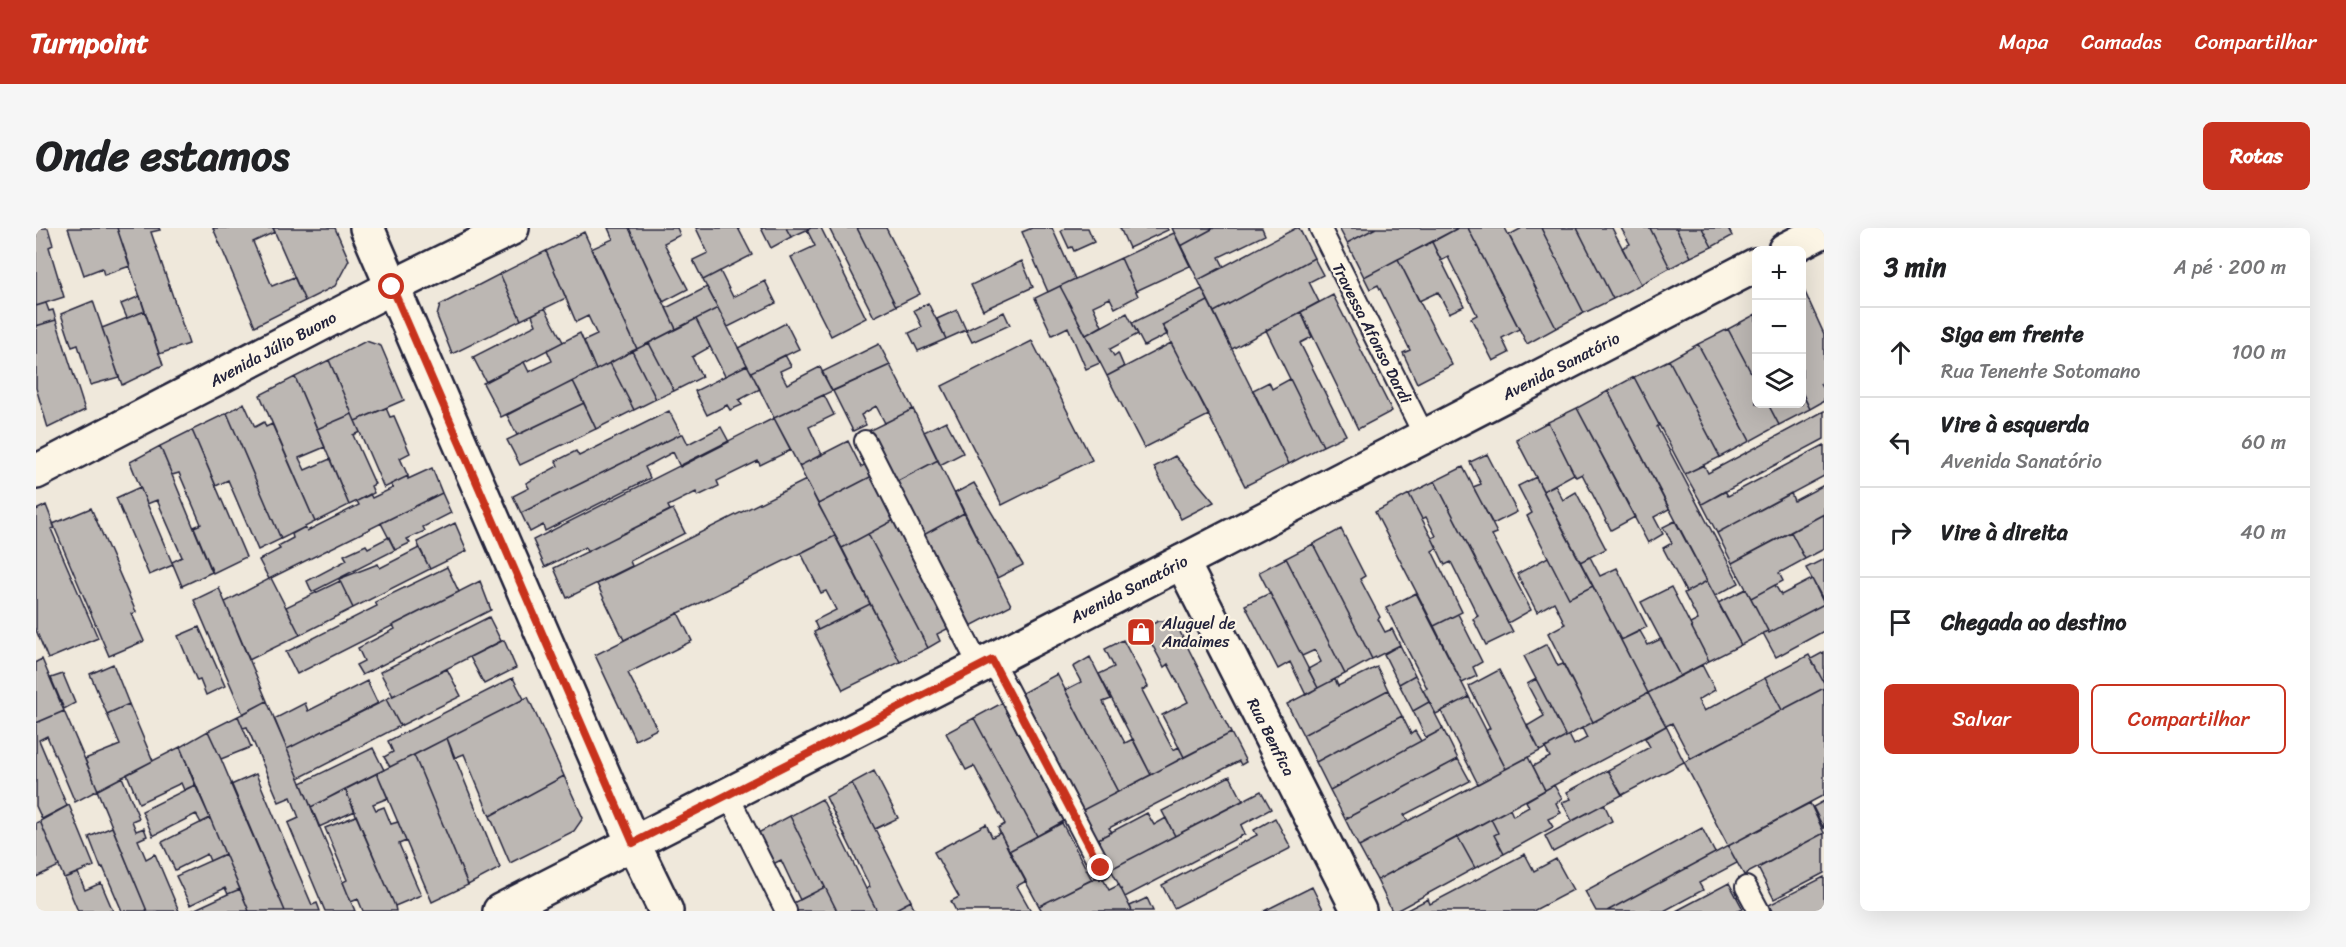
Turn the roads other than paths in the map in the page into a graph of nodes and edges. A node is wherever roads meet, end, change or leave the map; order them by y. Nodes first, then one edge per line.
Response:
1 (367, 228) edge
2 (512, 228) edge
3 (1320, 228) edge
4 (1824, 230) edge
5 (1793, 246) edge
6 (1752, 267) edge
7 (392, 287) junction
8 (1425, 437) junction
9 (864, 441) dead end
10 (36, 472) edge
11 (1182, 562) junction
12 (986, 663) junction
13 (728, 795) junction
14 (633, 843) junction
15 (1101, 868) dead end
16 (1746, 887) dead end
17 (500, 911) edge
18 (666, 911) edge
19 (786, 911) edge
20 (1359, 911) edge
21 (1759, 911) edge

1 - 7 street
2 - 7 street, Avenida Júlio Buono
3 - 8 lane, Travessa Afonso Dardi
4 - 5 street
6 - 8 street, Avenida Sanatório
7 - 10 street, Avenida Júlio Buono
7 - 14 street
8 - 11 street, Avenida Sanatório
9 - 12 lane
11 - 12 street, Avenida Sanatório
11 - 20 street, Rua Benfica
12 - 13 street, Avenida Sanatório
12 - 15 lane
13 - 14 street, Avenida Sanatório
13 - 19 lane
14 - 17 street, Avenida Sanatório
14 - 18 street
16 - 21 lane

